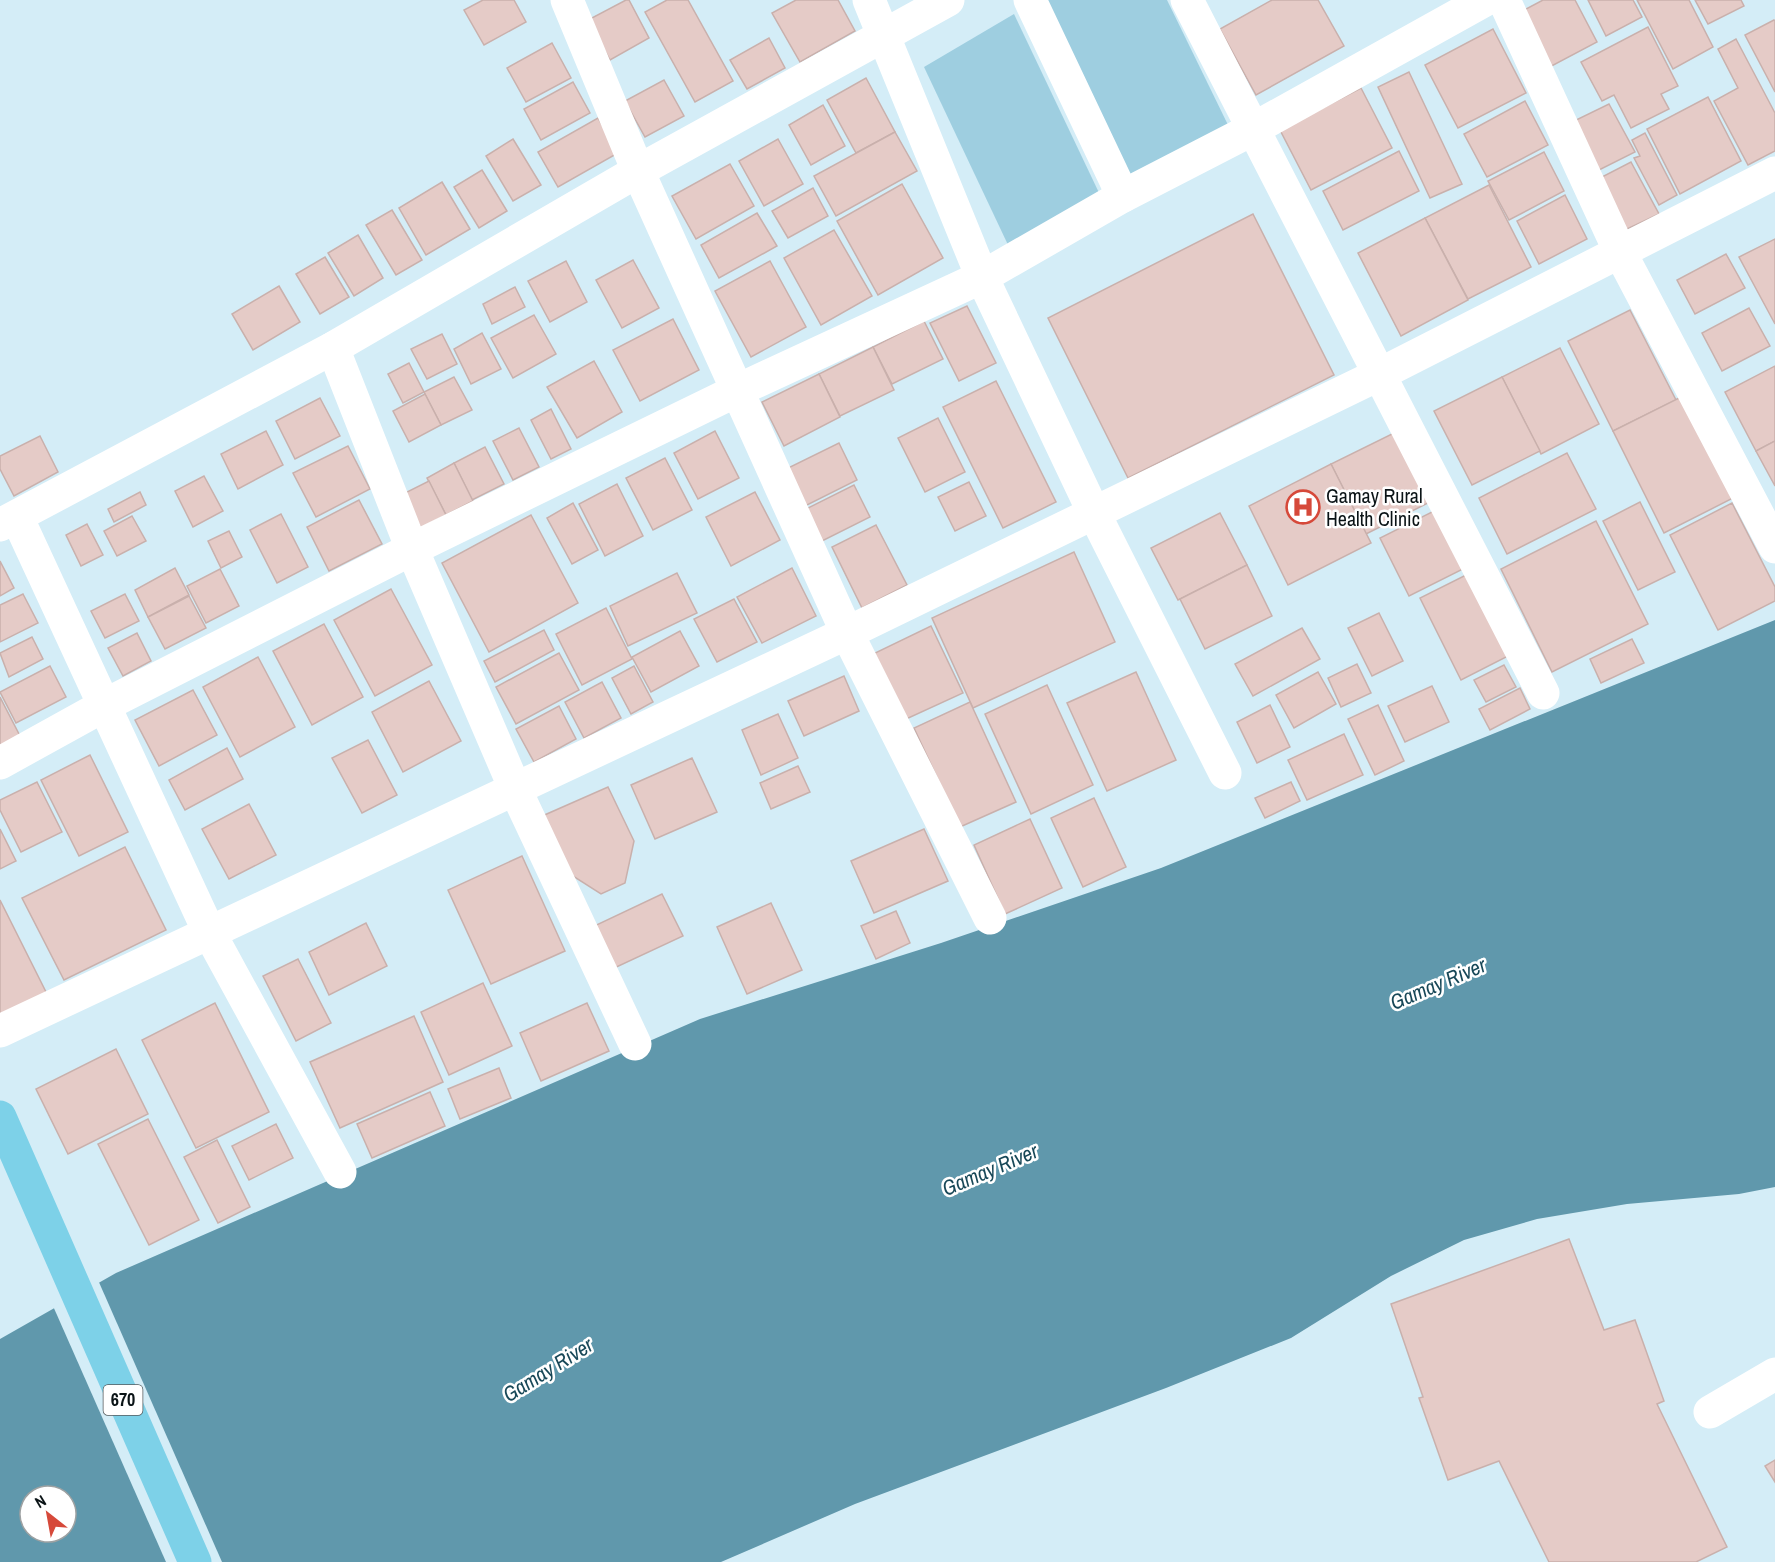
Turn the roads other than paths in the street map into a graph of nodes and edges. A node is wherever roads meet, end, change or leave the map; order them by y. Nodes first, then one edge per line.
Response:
1 (567, 0) edge
2 (869, 0) edge
3 (948, 0) edge
4 (1030, 0) edge
5 (1187, 0) edge
6 (1485, 0) edge
7 (1504, 0) edge
8 (885, 37) junction
9 (1253, 129) junction
10 (638, 171) junction
11 (1775, 173) edge
12 (1124, 196) junction
13 (1620, 252) junction
14 (982, 277) junction
15 (333, 348) junction
16 (1380, 374) junction
17 (736, 391) junction
18 (1094, 513) junction
19 (9, 521) edge
20 (1775, 547) edge
21 (412, 549) junction
22 (847, 633) junction
23 (1543, 693) dead end
24 (105, 705) junction
25 (0, 763) edge
26 (1226, 773) dead end
27 (516, 791) junction
28 (990, 918) dead end
29 (209, 932) junction
30 (0, 1031) edge
31 (635, 1044) dead end
32 (0, 1117) edge
33 (340, 1172) dead end
34 (1775, 1374) edge
35 (1710, 1412) dead end
36 (195, 1562) edge

1 - 10 street
2 - 8 street
3 - 8 street
4 - 12 street
5 - 9 street
6 - 9 street
7 - 13 street
8 - 10 street
8 - 14 street
9 - 12 street
9 - 16 street
10 - 15 street
10 - 17 street
11 - 13 street
12 - 14 street
13 - 16 street
13 - 20 street
14 - 17 street
14 - 18 street
15 - 19 street
15 - 21 street
16 - 18 street
16 - 23 street
17 - 21 street
17 - 22 street
18 - 22 street
18 - 26 street
19 - 24 street
21 - 24 street
21 - 27 street
22 - 27 street
22 - 28 street
24 - 25 street
24 - 29 street
27 - 29 street
27 - 31 street
29 - 30 street
29 - 33 street
32 - 36 main road, 670
34 - 35 street

